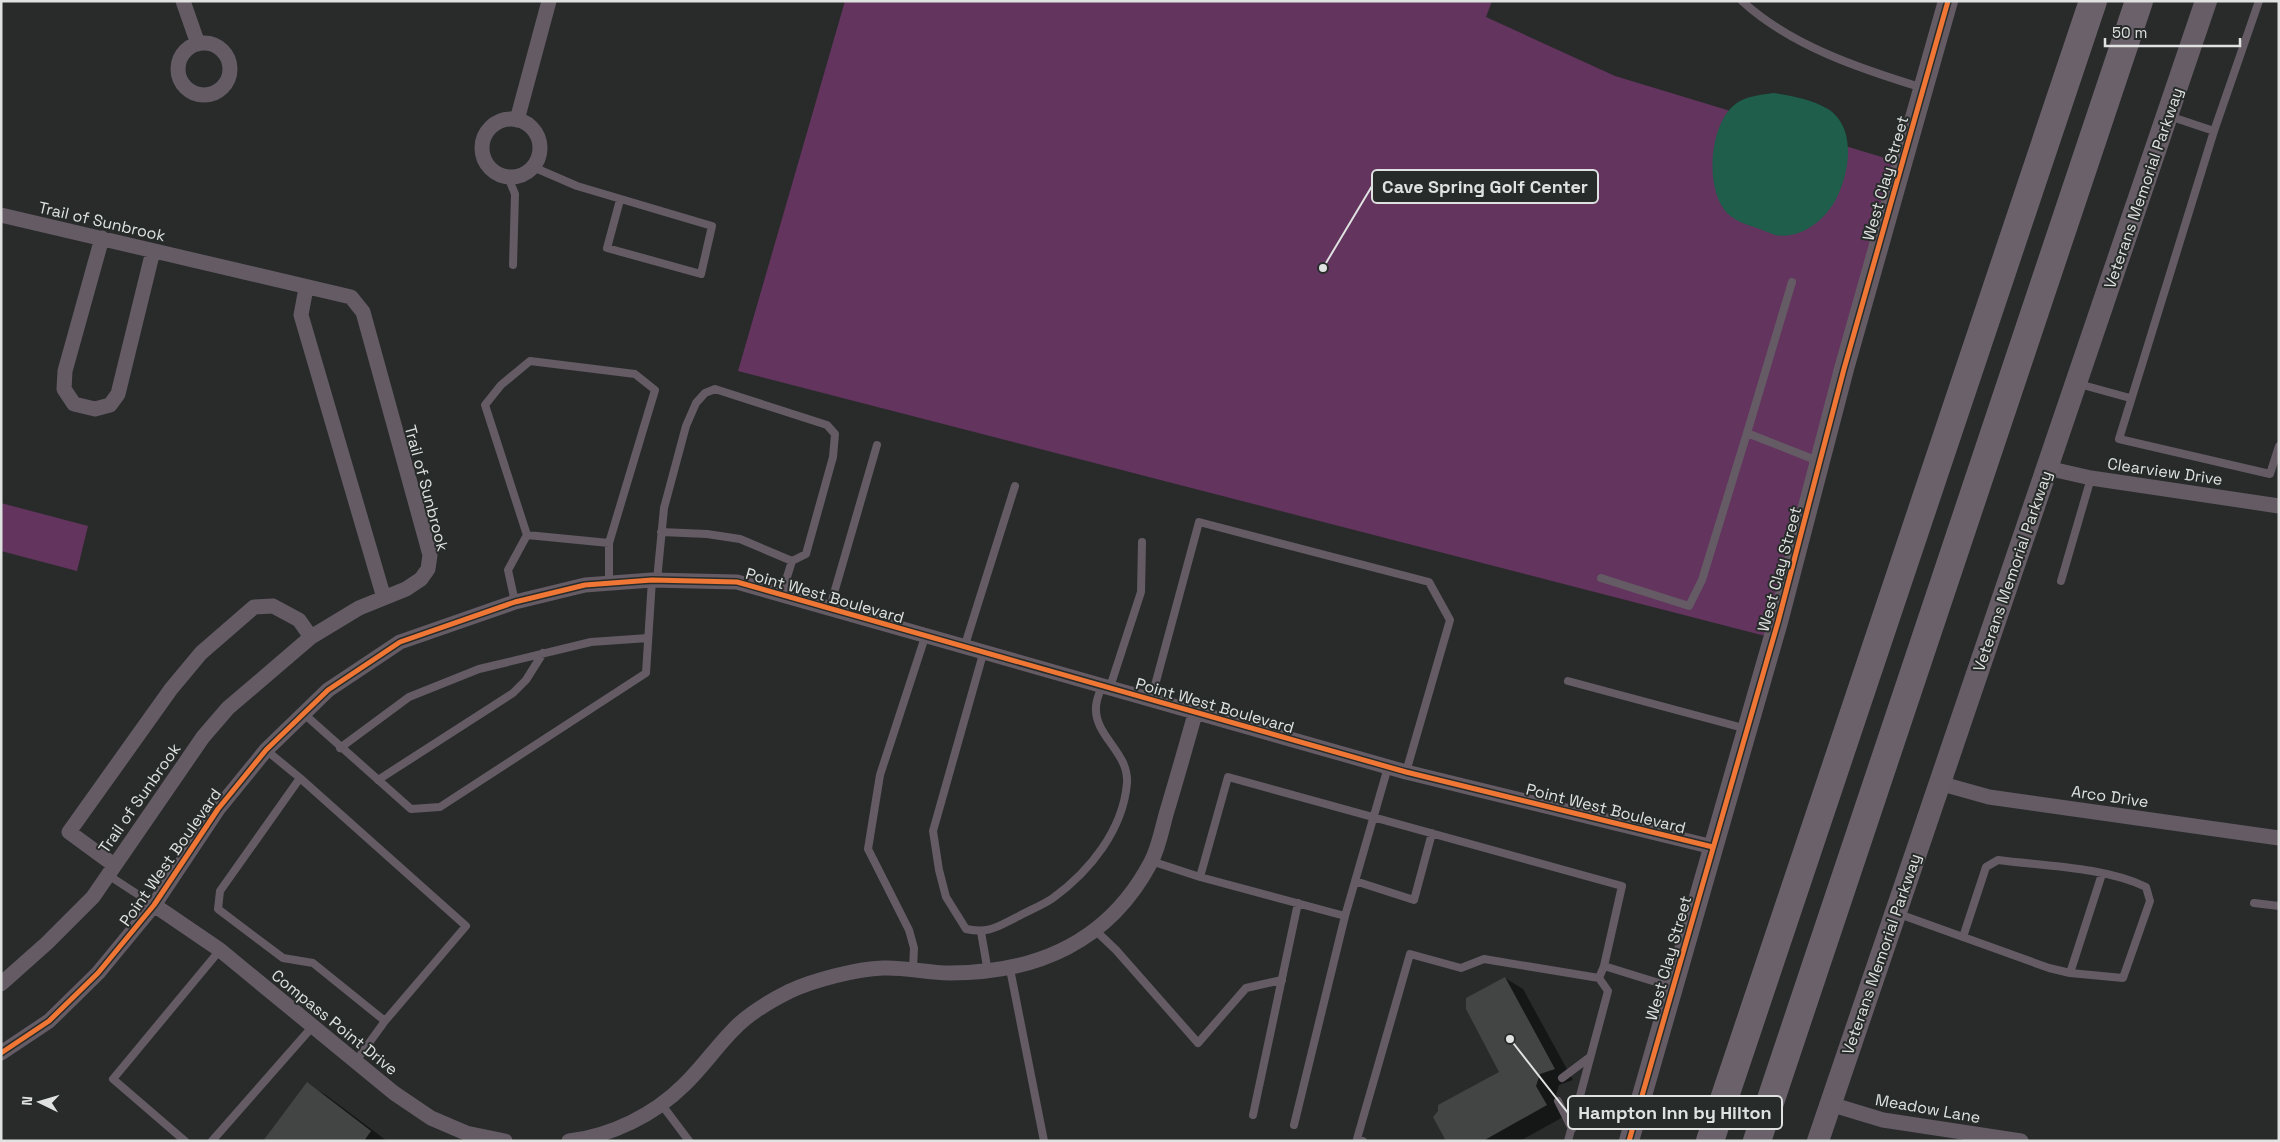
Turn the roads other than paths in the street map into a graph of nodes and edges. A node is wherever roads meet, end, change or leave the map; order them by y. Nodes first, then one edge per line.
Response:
1 (183, 1) edge
2 (549, 1) edge
3 (1742, 1) edge
4 (1948, 1) edge
5 (2093, 1) edge
6 (2139, 1) edge
7 (2206, 1) edge
8 (2259, 1) edge
9 (198, 44) dead end
10 (1923, 88) junction
11 (2168, 115) junction
12 (517, 120) junction
13 (2214, 131) junction
14 (533, 167) junction
15 (508, 177) junction
16 (620, 200) junction
17 (1, 215) edge
18 (102, 238) junction
19 (153, 251) junction
20 (513, 264) dead end
21 (1792, 282) dead end
22 (306, 288) junction
23 (2077, 383) junction
24 (2130, 398) junction
25 (1747, 433) junction
26 (877, 445) dead end
27 (2279, 446) edge
28 (1820, 462) junction
29 (2047, 468) junction
30 (2092, 478) junction
31 (1015, 486) dead end
32 (2279, 506) edge
33 (661, 532) junction
34 (527, 535) junction
35 (1142, 542) dead end
36 (610, 543) junction
37 (792, 561) junction
38 (1601, 578) dead end
39 (654, 580) junction
40 (2061, 580) dead end
41 (609, 582) junction
42 (782, 593) junction
43 (384, 598) junction
44 (515, 602) junction
45 (830, 608) junction
46 (311, 637) junction
47 (925, 637) junction
48 (648, 638) junction
49 (964, 648) junction
50 (543, 653) junction
51 (983, 654) junction
52 (1568, 681) dead end
53 (1106, 686) junction
54 (1151, 700) junction
55 (303, 713) junction
56 (1195, 714) junction
57 (1747, 729) junction
58 (340, 748) junction
59 (266, 750) junction
60 (1388, 767) junction
61 (1406, 772) junction
62 (300, 778) junction
63 (378, 780) junction
64 (1939, 783) junction
65 (1374, 817) junction
66 (1432, 833) junction
67 (2279, 838) edge
68 (1712, 847) junction
69 (1151, 861) junction
70 (111, 870) junction
71 (2102, 874) junction
72 (1200, 877) junction
73 (1355, 881) junction
74 (1298, 903) junction
75 (2254, 903) dead end
76 (154, 905) junction
77 (2279, 906) edge
78 (1894, 913) junction
79 (1344, 916) junction
80 (1095, 930) junction
81 (982, 932) junction
82 (1963, 937) junction
83 (220, 950) junction
84 (1604, 966) junction
85 (913, 969) junction
86 (1010, 969) junction
87 (988, 972) junction
88 (2070, 974) junction
89 (1599, 978) junction
90 (1282, 980) junction
91 (1, 984) edge
92 (1672, 987) junction
93 (385, 1021) junction
94 (312, 1026) junction
95 (1, 1053) edge
96 (1590, 1057) junction
97 (356, 1061) junction
98 (1562, 1078) dead end
99 (1558, 1101) dead end
100 (1830, 1104) junction
101 (662, 1105) junction
102 (1252, 1115) dead end
103 (1294, 1125) dead end
104 (1572, 1129) junction
105 (612, 1136) edge
106 (465, 1137) edge
107 (185, 1141) edge
108 (212, 1141) edge
109 (505, 1141) edge
110 (569, 1141) edge
111 (689, 1141) edge
112 (1044, 1141) edge
113 (1363, 1141) edge
114 (1568, 1141) edge
115 (1628, 1141) edge
116 (1710, 1141) edge
117 (1757, 1141) edge
118 (1818, 1141) edge
119 (2021, 1141) edge

1 - 9 street
2 - 12 street
3 - 10 lane
4 - 10 street, West Clay Street
5 - 116 highway
6 - 117 highway
7 - 11 main road, Veterans Memorial Parkway
8 - 13 lane
10 - 28 street, West Clay Street
11 - 13 lane
11 - 23 main road, Veterans Memorial Parkway
12 - 14 street
12 - 15 street
13 - 24 lane
14 - 15 street
14 - 16 lane
15 - 20 lane
16 - 16 lane
17 - 18 street, Trail of Sunbrook
18 - 19 street, Trail of Sunbrook
18 - 19 street
19 - 22 street, Trail of Sunbrook
21 - 25 lane
22 - 43 street
22 - 43 street, Trail of Sunbrook
23 - 24 lane
23 - 29 main road, Veterans Memorial Parkway
24 - 27 lane
25 - 28 lane
25 - 38 lane
26 - 45 lane
28 - 57 street, West Clay Street
29 - 30 street, Clearview Drive
29 - 64 main road, Veterans Memorial Parkway
30 - 32 street, Clearview Drive
30 - 40 lane
31 - 49 lane
33 - 37 lane
33 - 37 lane
33 - 39 lane
34 - 36 lane
34 - 36 lane
34 - 44 lane
35 - 53 lane
36 - 41 lane
37 - 42 lane
39 - 41 street, Point West Boulevard
39 - 42 street, Point West Boulevard
39 - 48 lane
41 - 44 street, Point West Boulevard
42 - 45 street, Point West Boulevard
43 - 46 street, Trail of Sunbrook
44 - 55 street, Point West Boulevard
45 - 47 street, Point West Boulevard
46 - 70 street, Trail of Sunbrook
46 - 70 street
47 - 49 street, Point West Boulevard
47 - 85 lane
48 - 50 lane
48 - 63 lane
49 - 51 street, Point West Boulevard
50 - 58 lane
50 - 63 lane
51 - 53 street, Point West Boulevard
51 - 81 lane
52 - 57 lane
53 - 54 street, Point West Boulevard
53 - 81 lane
54 - 56 street, Point West Boulevard
54 - 61 lane
55 - 58 lane
55 - 59 street, Point West Boulevard
56 - 60 street, Point West Boulevard
56 - 69 street
57 - 68 street, West Clay Street
58 - 63 lane
59 - 62 lane
59 - 76 street, Point West Boulevard
60 - 61 street, Point West Boulevard
60 - 65 lane
61 - 68 street, Point West Boulevard
62 - 93 lane
62 - 93 lane
64 - 67 street, Arco Drive
64 - 78 main road, Veterans Memorial Parkway
65 - 66 lane
65 - 72 lane
65 - 73 lane
66 - 73 lane
66 - 84 lane
68 - 92 street, West Clay Street
69 - 72 lane
69 - 80 street
70 - 76 lane
70 - 91 street, Trail of Sunbrook
71 - 82 lane
71 - 88 lane
71 - 88 lane
72 - 74 lane
73 - 79 lane
74 - 79 lane
74 - 90 lane
75 - 77 lane
76 - 83 street, Compass Point Drive
76 - 95 street, Point West Boulevard
78 - 82 lane
78 - 100 main road, Veterans Memorial Parkway
79 - 103 lane
80 - 86 street
80 - 90 lane
81 - 87 lane
82 - 88 lane
83 - 94 street, Compass Point Drive
83 - 107 lane
84 - 89 lane
84 - 92 lane
85 - 87 street
85 - 101 street
86 - 87 street
86 - 112 lane
89 - 96 lane
89 - 113 lane
90 - 102 lane
92 - 115 street, West Clay Street
93 - 97 lane
94 - 97 street, Compass Point Drive
94 - 108 lane
96 - 98 lane
96 - 104 lane
97 - 106 street, Compass Point Drive
99 - 104 lane
100 - 118 main road, Veterans Memorial Parkway
100 - 119 street, Meadow Lane
101 - 105 street
101 - 111 lane
104 - 114 lane
105 - 110 street
106 - 109 street, Compass Point Drive

